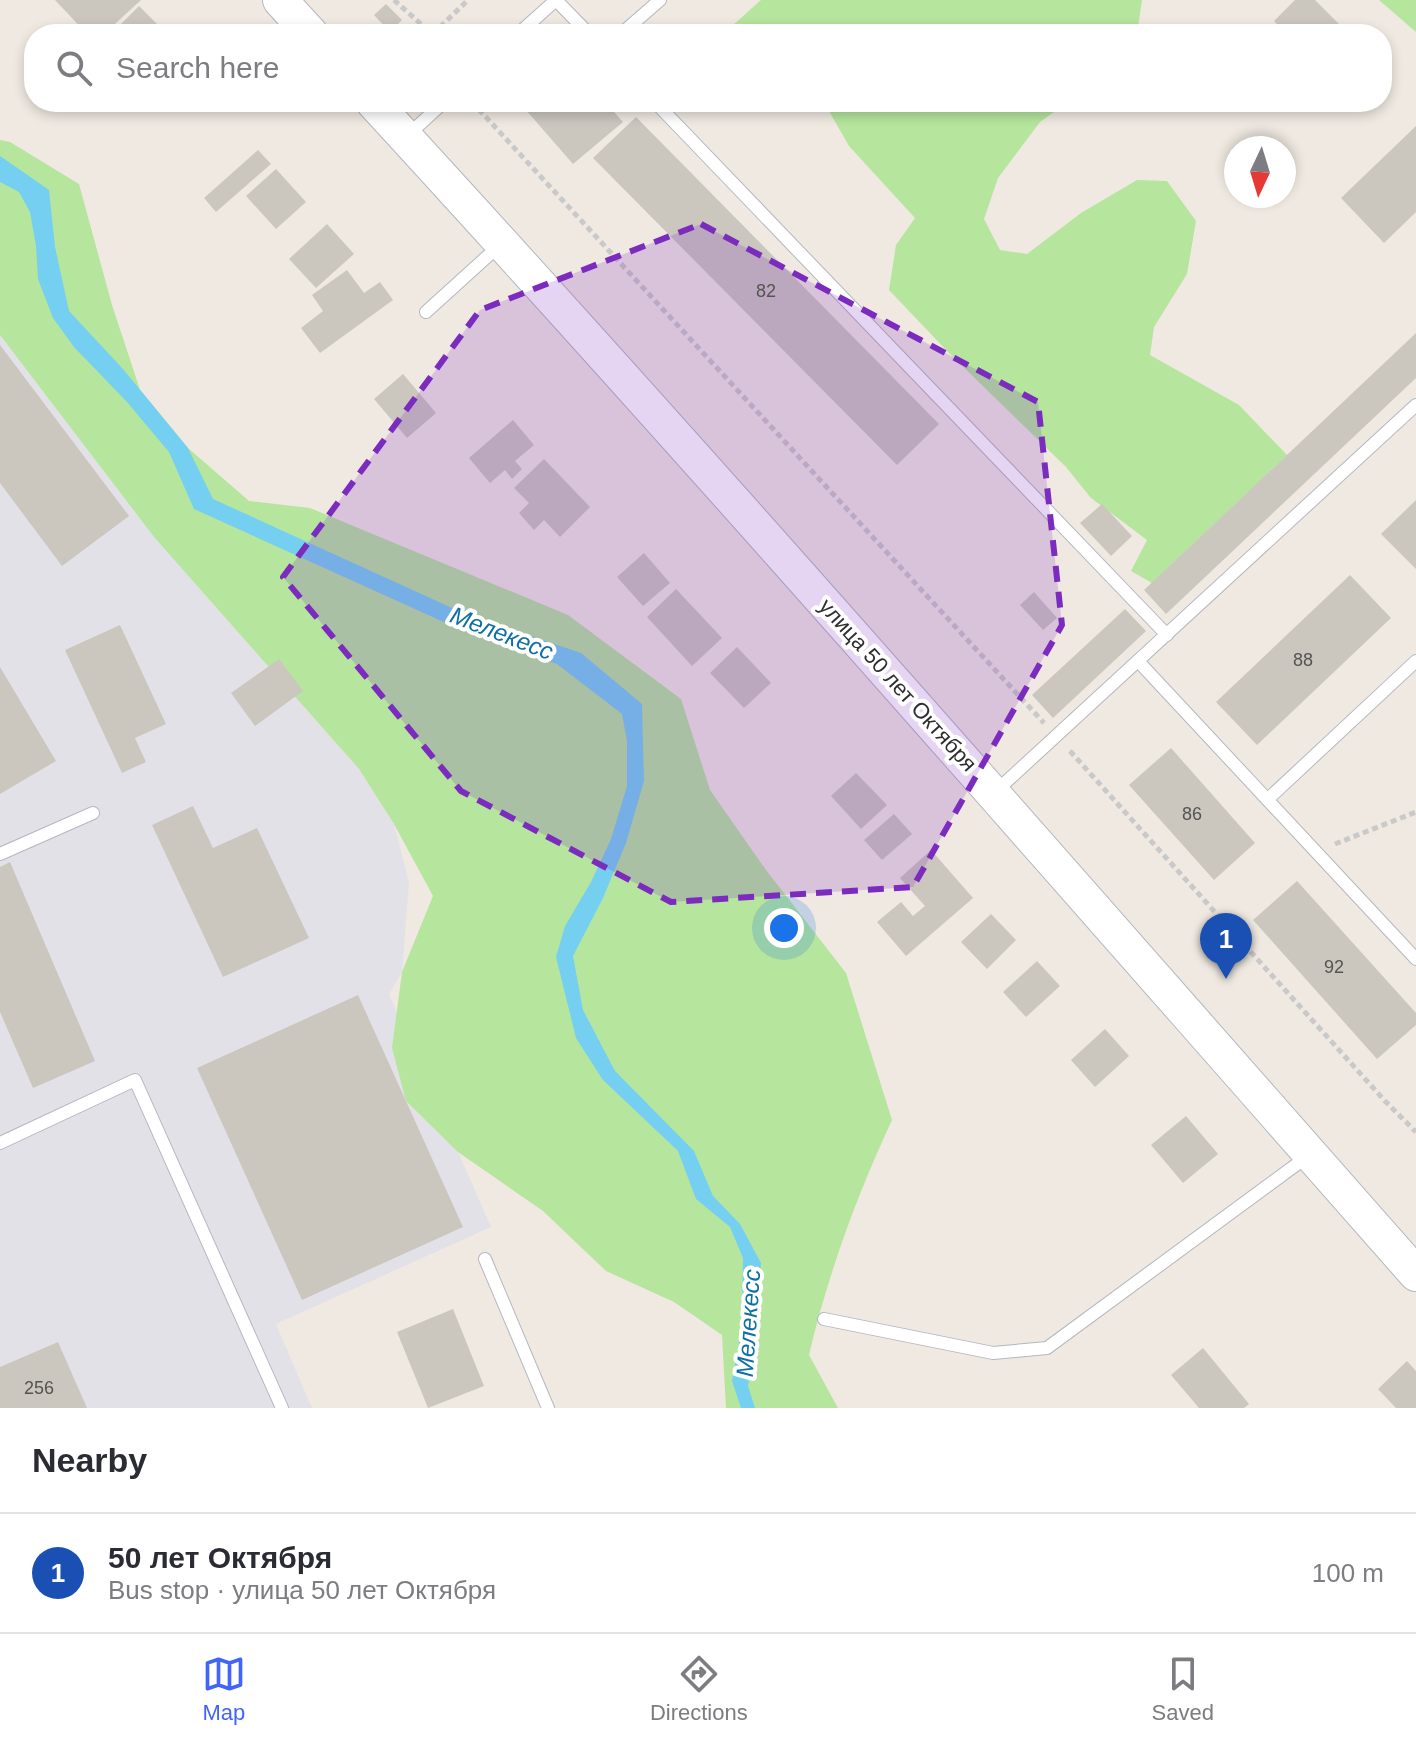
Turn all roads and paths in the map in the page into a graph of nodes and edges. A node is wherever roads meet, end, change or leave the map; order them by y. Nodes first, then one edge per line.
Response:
1 (280, 0) edge
2 (394, 0) edge
3 (468, 0) edge
4 (556, 0) edge
5 (660, 0) edge
6 (302, 24) edge
7 (421, 24) edge
8 (443, 24) edge
9 (529, 24) edge
10 (579, 24) edge
11 (632, 24) edge
12 (382, 112) edge
13 (433, 112) edge
14 (481, 112) edge
15 (665, 112) edge
16 (406, 137) junction
17 (503, 243) junction
18 (426, 312) dead end
19 (1416, 405) edge
20 (1167, 635) junction
21 (1138, 661) junction
22 (1416, 661) edge
23 (1056, 736) junction
24 (994, 793) junction
25 (1268, 799) junction
26 (1416, 812) edge
27 (93, 813) dead end
28 (1310, 845) junction
29 (0, 854) edge
30 (1416, 959) edge
31 (1416, 1132) edge
32 (0, 1143) edge
33 (1310, 1154) junction
34 (485, 1259) dead end
35 (1416, 1274) edge
36 (824, 1319) dead end
37 (282, 1408) edge
38 (548, 1408) edge

1 - 6 main road
2 - 7 path
3 - 8 path
4 - 9 lane
4 - 10 lane
5 - 11 lane
12 - 16 main road, улица 50 лет Октября
13 - 16 lane
14 - 23 path
15 - 20 lane
16 - 17 main road, улица 50 лет Октября
17 - 18 lane
17 - 24 main road, улица 50 лет Октября
19 - 20 lane
20 - 21 lane
21 - 23 lane
21 - 25 lane
22 - 25 lane
23 - 24 lane
23 - 31 path
24 - 33 main road, улица 50 лет Октября
25 - 28 lane
26 - 28 path
27 - 29 lane
28 - 30 lane
32 - 37 lane
33 - 35 main road, улица 50 лет Октября
33 - 36 lane
34 - 38 lane

